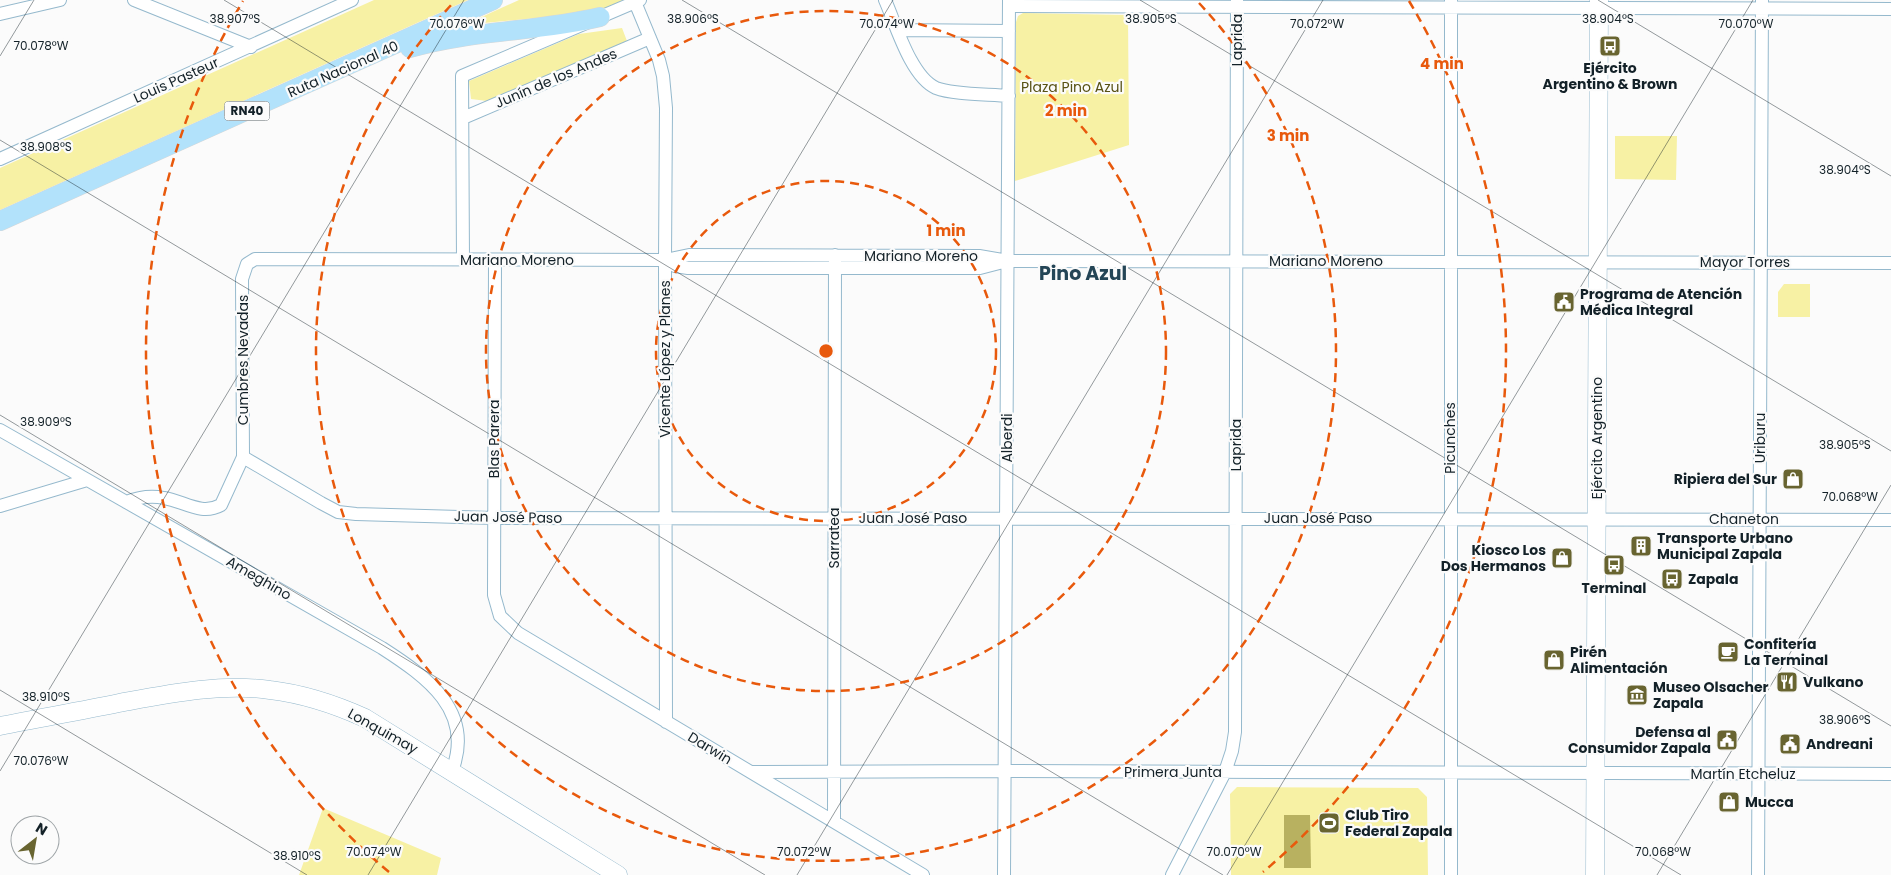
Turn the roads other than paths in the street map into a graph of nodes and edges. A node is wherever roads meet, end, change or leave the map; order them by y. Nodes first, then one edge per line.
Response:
1 (60, 0) edge
2 (134, 0) edge
3 (352, 0) edge
4 (493, 0) edge
5 (885, 0) edge
6 (638, 1) edge
7 (1009, 3) edge
8 (1237, 4) edge
9 (1451, 4) edge
10 (1599, 4) edge
11 (1762, 4) edge
12 (1891, 9) edge
13 (0, 14) edge
14 (600, 17) junction
15 (898, 30) junction
16 (1009, 31) junction
17 (650, 38) junction
18 (251, 46) junction
19 (342, 69) junction
20 (1009, 96) junction
21 (463, 118) junction
22 (0, 159) edge
23 (0, 221) edge
24 (464, 260) junction
25 (494, 260) junction
26 (665, 260) junction
27 (1008, 261) junction
28 (1236, 261) junction
29 (835, 262) junction
30 (1450, 262) junction
31 (1598, 262) junction
32 (1761, 262) junction
33 (1891, 263) edge
34 (247, 264) joint
35 (0, 430) edge
36 (243, 457) junction
37 (87, 480) junction
38 (126, 502) junction
39 (0, 506) edge
40 (494, 518) junction
41 (666, 518) junction
42 (834, 518) junction
43 (1007, 518) junction
44 (1235, 518) junction
45 (1450, 518) junction
46 (1597, 519) junction
47 (1760, 519) junction
48 (1891, 520) edge
49 (500, 616) joint
50 (666, 722) junction
51 (0, 726) edge
52 (452, 771) junction
53 (834, 771) junction
54 (1006, 771) junction
55 (751, 772) junction
56 (1225, 772) junction
57 (1450, 773) junction
58 (1596, 773) junction
59 (1758, 774) junction
60 (1891, 774) edge
61 (834, 822) junction
62 (618, 875) edge
63 (923, 875) edge
64 (1004, 875) edge
65 (1172, 875) edge
66 (1451, 875) edge
67 (1595, 875) edge
68 (1758, 875) edge

1 - 13 street
2 - 18 street
3 - 18 street, Louis Pasteur
4 - 19 main road, Ruta Nacional 40 / RN40
5 - 15 street
6 - 14 street
6 - 17 street, Vicente López y Planes
7 - 8 street
7 - 16 street, Alberdi
8 - 9 street
8 - 28 street, Laprida
9 - 10 street
9 - 30 street, Picunches
10 - 11 street
10 - 31 main road, Ejército Argentino
11 - 12 street
11 - 32 street, Uriburu
14 - 19 main road
14 - 21 street
15 - 16 street
15 - 20 street
16 - 20 street, Alberdi
17 - 21 street, Junín de los Andes
17 - 26 street, Vicente López y Planes
18 - 22 street, Louis Pasteur
19 - 23 main road, Ruta Nacional 40 / RN40
20 - 27 street, Alberdi
21 - 24 street
24 - 25 street, Mariano Moreno
24 - 34 street, Mariano Moreno
25 - 26 street, Mariano Moreno
25 - 40 street, Blas Parera
26 - 29 street, Mariano Moreno
26 - 41 street, Vicente López y Planes
27 - 28 street, Mariano Moreno
27 - 29 street, Mariano Moreno
27 - 43 street, Alberdi
28 - 30 street, Mariano Moreno
28 - 44 street, Laprida
29 - 42 street, Sarratea
30 - 31 street, Mariano Moreno
30 - 45 street, Picunches
31 - 32 street, Mayor Torres
31 - 46 main road, Ejército Argentino
32 - 33 street, Mayor Torres
32 - 47 street, Uriburu
34 - 36 street, Cumbres Nevadas
35 - 37 street, Ameghino
36 - 38 street
36 - 40 street, Juan José Paso
37 - 38 street, Ameghino
37 - 39 street
38 - 52 street, Ameghino
40 - 41 street, Juan José Paso
40 - 49 street, Blas Parera
41 - 42 street, Juan José Paso
41 - 50 street, Vicente López y Planes
42 - 43 street, Juan José Paso
42 - 53 street, Sarratea
43 - 44 street, Juan José Paso
43 - 54 street, Alberdi
44 - 45 street, Juan José Paso
44 - 56 street, Laprida
45 - 46 street, Juan José Paso
45 - 57 street, Picunches
46 - 47 street, Chaneton
46 - 58 main road, Ejército Argentino
47 - 48 street, Chaneton
47 - 59 street, Uriburu
49 - 50 street, Darwin
50 - 55 street, Darwin
51 - 52 main road, Lonquimay
52 - 62 main road, Lonquimay
53 - 54 street, Primera Junta
53 - 55 street, Primera Junta
53 - 61 street, Sarratea
54 - 56 street, Primera Junta
54 - 64 street, Alberdi
55 - 61 street, Darwin
56 - 57 street, Primera Junta
56 - 65 street, Laprida
57 - 58 street, Primera Junta
57 - 66 street, Picunches
58 - 59 street, Martín Etcheluz
58 - 67 main road, Ejército Argentino
59 - 60 street, Martín Etcheluz
59 - 68 street, Uriburu
61 - 63 street, Darwin

